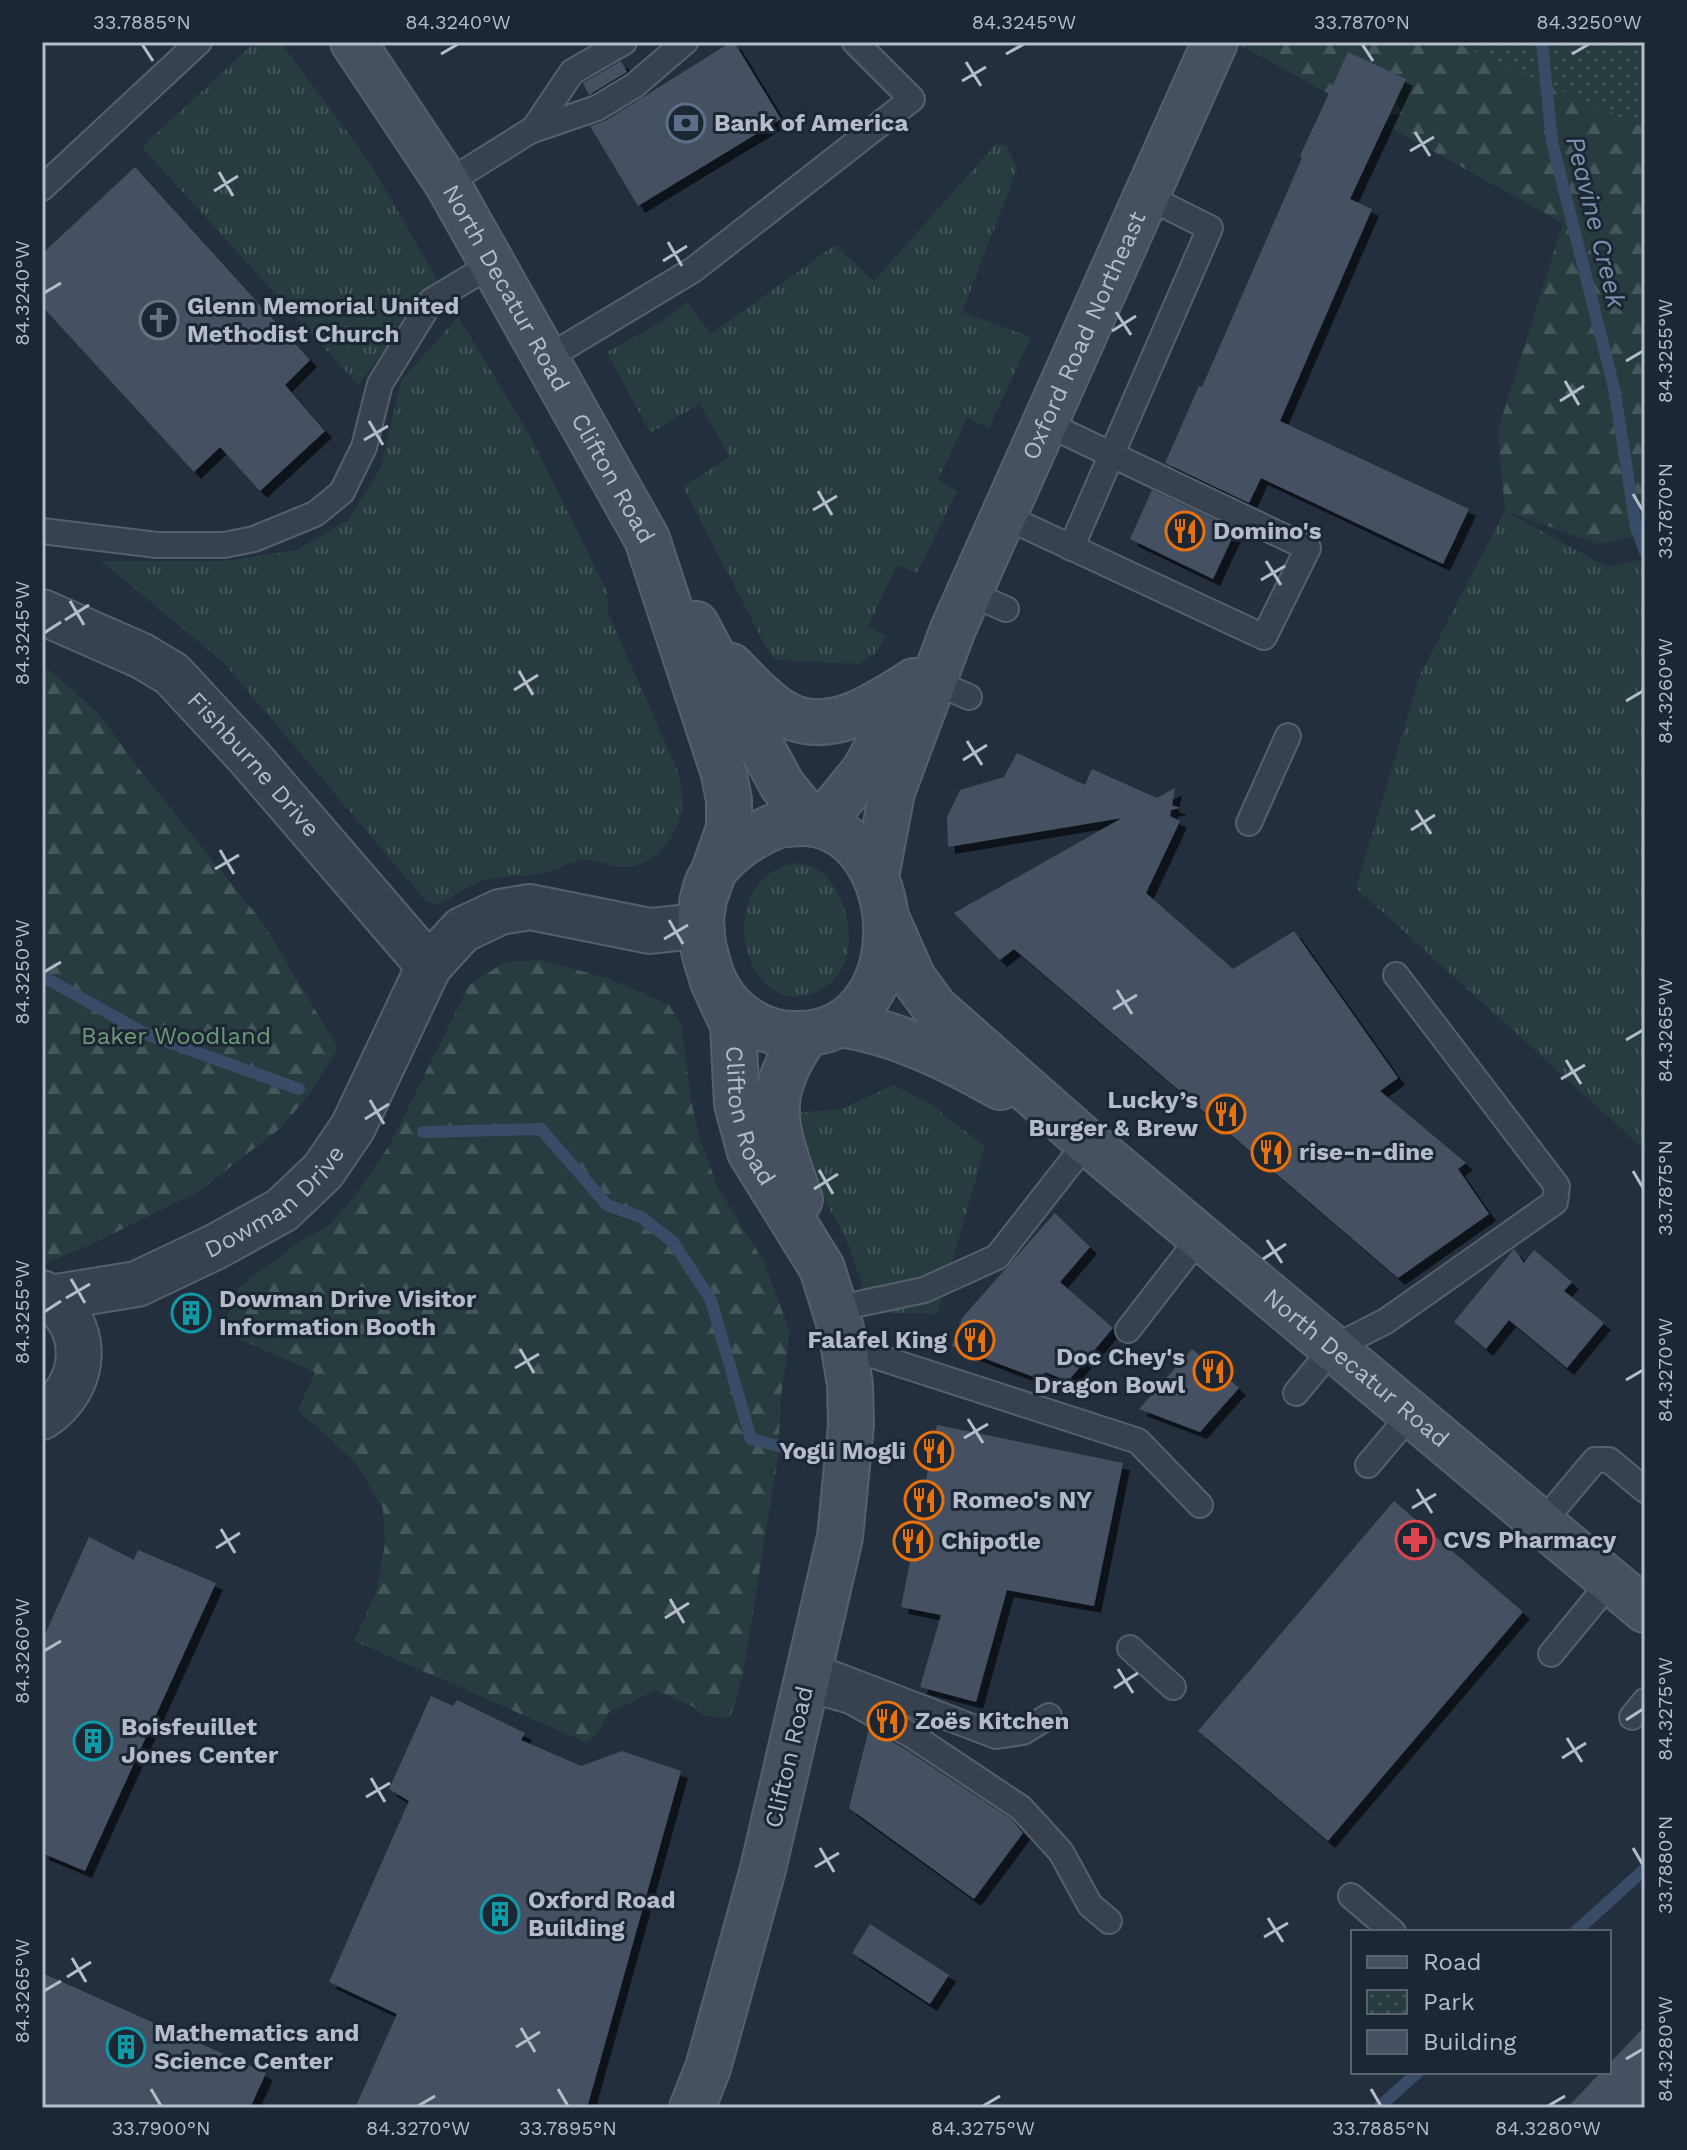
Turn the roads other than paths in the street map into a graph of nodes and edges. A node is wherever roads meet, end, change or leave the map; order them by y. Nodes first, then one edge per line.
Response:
1 (199, 42) edge
2 (353, 42) edge
3 (624, 42) edge
4 (673, 42) edge
5 (685, 42) edge
6 (855, 42) edge
7 (1215, 42) edge
8 (627, 71) dead end
9 (589, 94) dead end
10 (533, 130) junction
11 (447, 183) junction
12 (42, 188) edge
13 (1146, 196) junction
14 (494, 263) junction
15 (547, 358) junction
16 (1045, 423) junction
17 (1110, 454) junction
18 (1004, 516) junction
19 (42, 531) edge
20 (647, 539) junction
21 (1071, 548) junction
22 (42, 612) edge
23 (704, 639) junction
24 (939, 687) junction
25 (1288, 736) dead end
26 (1249, 823) dead end
27 (817, 824) junction
28 (716, 868) junction
29 (881, 897) junction
30 (701, 919) junction
31 (429, 966) junction
32 (1396, 975) dead end
33 (723, 1000) junction
34 (824, 1029) junction
35 (1077, 1134) junction
36 (1200, 1237) junction
37 (46, 1295) edge
38 (833, 1308) junction
39 (1128, 1330) dead end
40 (1333, 1348) junction
41 (1296, 1393) dead end
42 (1411, 1414) junction
43 (42, 1417) edge
44 (1368, 1465) dead end
45 (1645, 1490) edge
46 (1200, 1505) dead end
47 (1542, 1523) junction
48 (1611, 1581) junction
49 (1645, 1610) edge
50 (1130, 1648) dead end
51 (1551, 1654) dead end
52 (808, 1676) junction
53 (1173, 1687) dead end
54 (1049, 1716) dead end
55 (1351, 1896) dead end
56 (1109, 1921) dead end
57 (1391, 1930) edge
58 (698, 2095) edge

1 - 12 lane
2 - 11 main road
3 - 10 lane
4 - 8 lane
5 - 10 lane
6 - 15 lane
7 - 13 main road, Oxford Road Northeast
9 - 10 lane
10 - 11 lane
11 - 14 main road
13 - 16 main road, Oxford Road Northeast
13 - 17 lane
14 - 15 main road, North Decatur Road
14 - 19 lane
15 - 20 main road, Clifton Road
16 - 17 lane
16 - 18 main road, Oxford Road Northeast
17 - 21 lane
17 - 21 lane
18 - 21 lane
18 - 24 main road, Oxford Road Northeast
20 - 23 main road
20 - 28 main road, Clifton Road
22 - 31 street, Fishburne Drive
23 - 24 main road
23 - 27 main road
24 - 27 main road, Oxford Road Northeast
24 - 29 main road, Oxford Road Northeast
25 - 26 lane
27 - 28 main road
27 - 29 main road
28 - 30 main road, Clifton Road
29 - 34 main road
29 - 35 main road, North Decatur Road
30 - 31 street, Dowman Drive
30 - 33 main road, Clifton Road
31 - 37 street, Dowman Drive
32 - 40 lane
33 - 34 main road
33 - 38 main road, Clifton Road
34 - 35 main road, North Decatur Road
34 - 38 main road
35 - 36 main road, North Decatur Road
35 - 38 lane
36 - 39 lane
36 - 40 main road, North Decatur Road
37 - 43 street, Dowman Drive
38 - 46 lane
38 - 52 main road, Clifton Road
40 - 41 lane
40 - 42 main road, North Decatur Road
42 - 44 lane
42 - 47 main road, North Decatur Road
45 - 47 lane
47 - 48 main road, North Decatur Road
48 - 49 main road, North Decatur Road
48 - 51 lane
50 - 53 lane
52 - 54 lane
52 - 56 lane
52 - 58 main road, Clifton Road
55 - 57 lane

